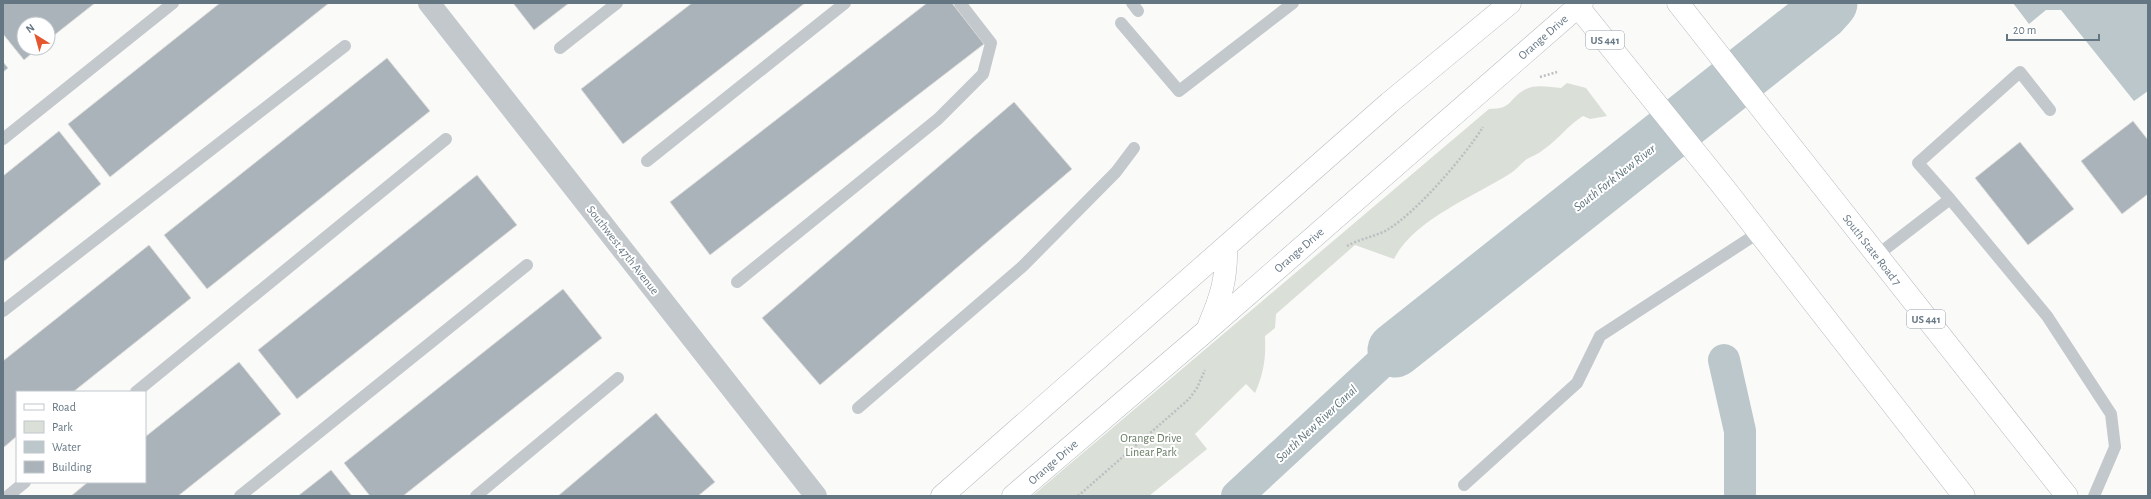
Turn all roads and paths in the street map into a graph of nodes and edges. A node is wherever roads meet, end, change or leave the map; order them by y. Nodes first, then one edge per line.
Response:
1 (173, 3) edge
2 (429, 3) edge
3 (617, 3) edge
4 (845, 3) edge
5 (960, 3) edge
6 (1293, 3) edge
7 (1510, 3) edge
8 (1678, 3) edge
9 (1579, 4) edge
10 (1121, 23) dead end
11 (345, 46) dead end
12 (560, 48) dead end
13 (1557, 72) dead end
14 (1538, 78) dead end
15 (2050, 110) dead end
16 (1487, 121) dead end
17 (3, 139) edge
18 (446, 139) dead end
19 (1134, 148) dead end
20 (647, 161) dead end
21 (1950, 199) junction
22 (1758, 233) junction
23 (1226, 246) junction
24 (1344, 248) dead end
25 (1876, 256) junction
26 (527, 264) dead end
27 (737, 282) dead end
28 (3, 311) edge
29 (1206, 331) junction
30 (1207, 364) dead end
31 (618, 378) dead end
32 (137, 391) edge
33 (858, 408) dead end
34 (24, 483) edge
35 (1464, 485) dead end
36 (8, 496) edge
37 (240, 496) edge
38 (476, 496) edge
39 (816, 496) edge
40 (942, 496) edge
41 (1013, 496) edge
42 (1078, 496) edge
43 (1964, 496) edge
44 (2066, 496) edge
45 (2094, 496) edge

1 - 17 lane
2 - 39 street, Southwest 47th Avenue
3 - 12 lane
4 - 20 lane
5 - 27 lane
6 - 10 lane
7 - 23 street
8 - 25 street, South State Road 7 / US 441
9 - 22 street, US 441
9 - 29 street, Orange Drive
11 - 28 lane
13 - 14 path
15 - 21 lane
16 - 24 path
18 - 32 lane
19 - 33 lane
21 - 25 lane
21 - 45 lane
22 - 35 lane
22 - 43 street, US 441
23 - 29 street
23 - 40 street
25 - 44 street, South State Road 7 / US 441
26 - 37 lane
29 - 41 street, Orange Drive
30 - 42 path
31 - 38 lane
34 - 36 lane

